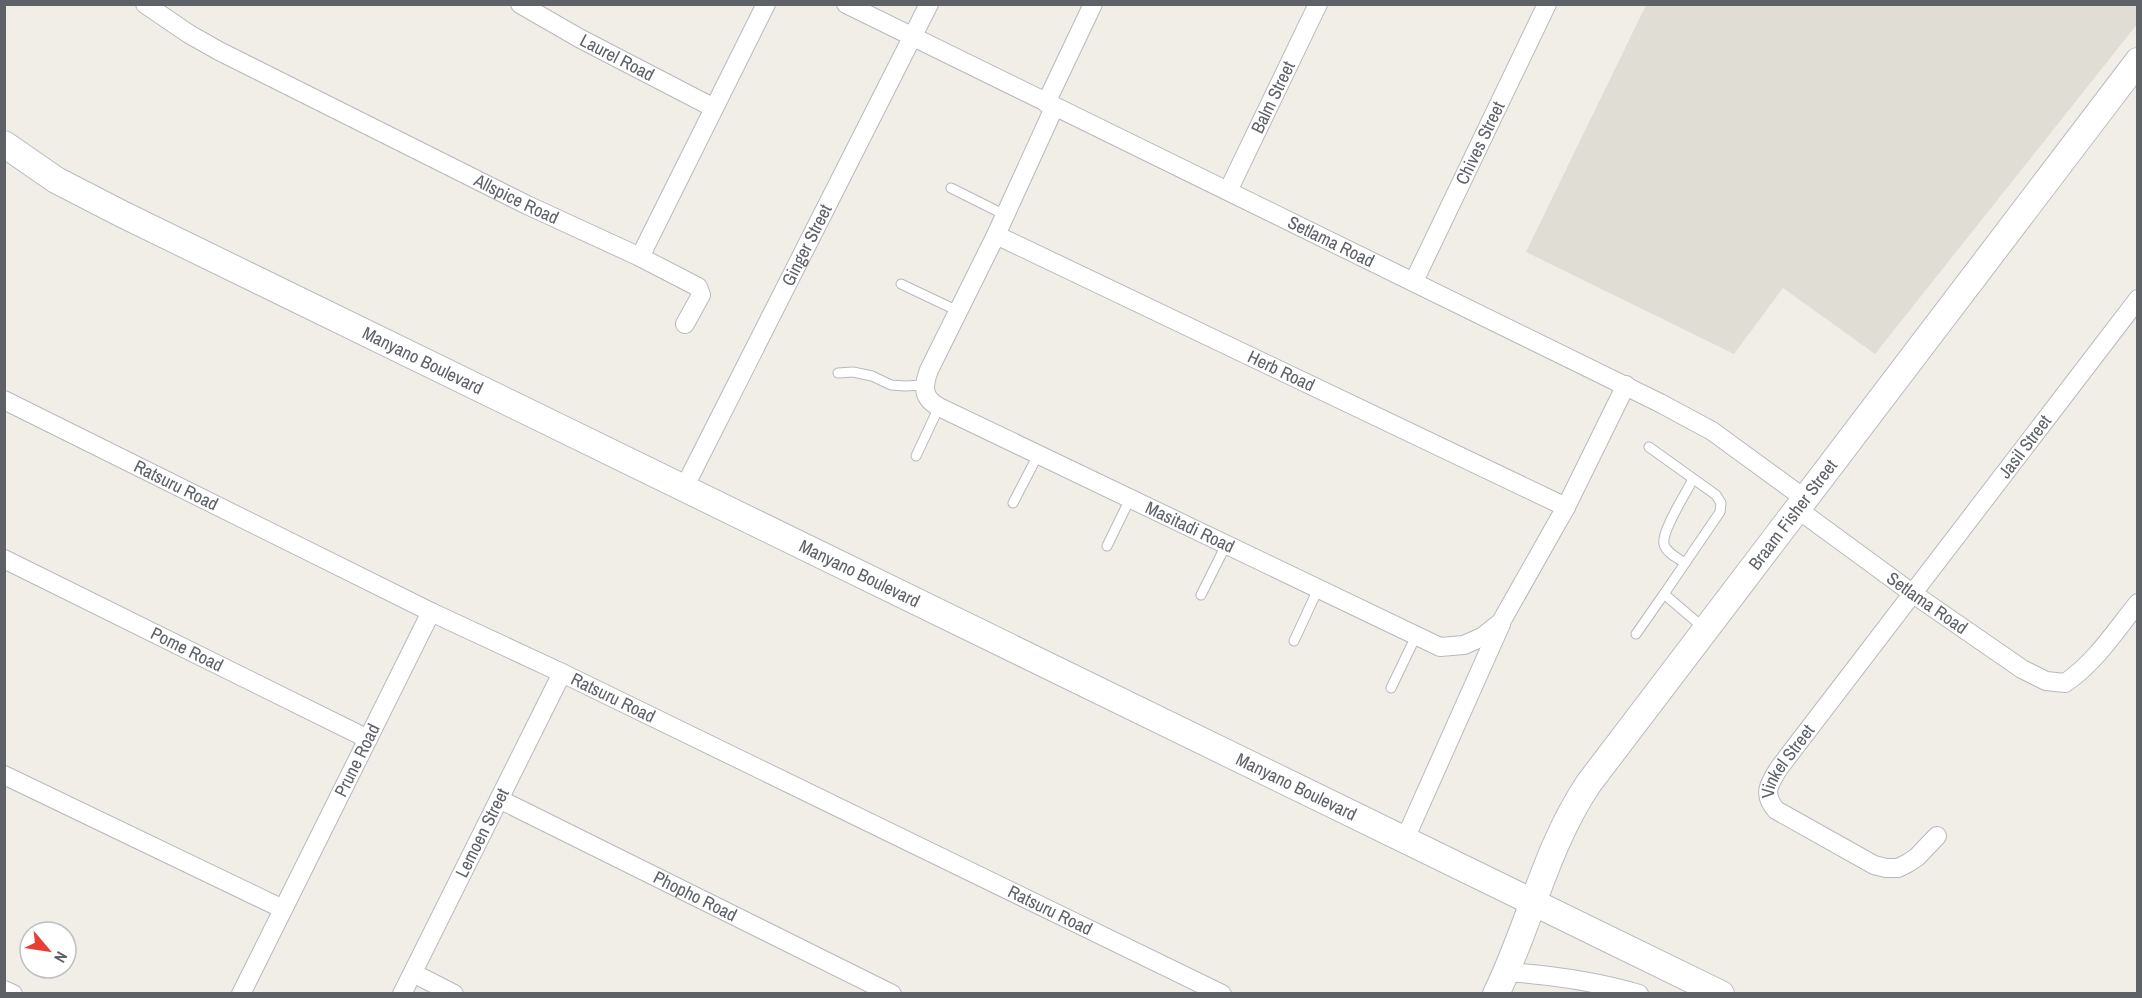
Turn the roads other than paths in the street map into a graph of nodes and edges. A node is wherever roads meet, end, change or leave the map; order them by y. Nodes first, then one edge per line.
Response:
1 (145, 4) edge
2 (520, 4) edge
3 (766, 4) edge
4 (846, 4) edge
5 (929, 4) edge
6 (1093, 4) edge
7 (1318, 4) edge
8 (1547, 4) edge
9 (913, 37) junction
10 (2138, 61) edge
11 (1050, 105) junction
12 (714, 108) junction
13 (4, 144) edge
14 (951, 188) dead end
15 (1228, 191) junction
16 (1005, 215) junction
17 (996, 235) junction
18 (640, 257) junction
19 (1414, 281) junction
20 (901, 284) dead end
21 (2138, 299) edge
22 (958, 311) junction
23 (685, 324) dead end
24 (838, 373) dead end
25 (923, 385) junction
26 (1626, 385) junction
27 (4, 400) edge
28 (939, 407) junction
29 (1649, 447) dead end
30 (1038, 455) junction
31 (916, 456) dead end
32 (1693, 479) junction
33 (684, 488) junction
34 (1130, 499) junction
35 (1014, 502) dead end
36 (1800, 503) junction
37 (1566, 507) junction
38 (1226, 545) junction
39 (1107, 546) dead end
40 (4, 560) edge
41 (1685, 563) junction
42 (1318, 589) junction
43 (1912, 593) junction
44 (1664, 594) junction
45 (1201, 596) dead end
46 (2138, 603) edge
47 (431, 612) junction
48 (1502, 622) junction
49 (1705, 629) junction
50 (1636, 634) dead end
51 (1416, 636) junction
52 (1294, 641) dead end
53 (562, 673) junction
54 (1390, 688) dead end
55 (368, 739) junction
56 (4, 775) edge
57 (499, 800) junction
58 (1937, 836) dead end
59 (1405, 839) junction
60 (1533, 902) junction
61 (283, 909) junction
62 (413, 973) junction
63 (1501, 983) edge
64 (4, 990) edge
65 (242, 991) edge
66 (13, 993) edge
67 (402, 993) edge
68 (454, 993) edge
69 (892, 993) edge
70 (1222, 993) edge
71 (1639, 993) edge
72 (1721, 993) edge

1 - 18 street, Allspice Road
2 - 12 street, Laurel Road
3 - 12 street
4 - 9 street, Setlama Road
5 - 9 street, Ginger Street
6 - 11 street
7 - 15 street, Balm Street
8 - 19 street, Chives Street
9 - 11 street, Setlama Road
9 - 33 street, Ginger Street
10 - 36 street, Braam Fisher Street
11 - 15 street, Setlama Road
11 - 16 street
12 - 18 street
13 - 33 street, Manyano Boulevard
14 - 16 lane
15 - 19 street, Setlama Road
16 - 17 street
17 - 22 street
17 - 37 street, Herb Road
18 - 23 street, Allspice Road
19 - 26 street, Setlama Road
20 - 22 lane
21 - 43 street, Jasil Street
22 - 25 street
24 - 25 lane
25 - 28 street, Masitadi Road
26 - 36 street, Setlama Road
26 - 37 street, Masitadi Road
27 - 47 street, Ratsuru Road
28 - 30 street, Masitadi Road
28 - 31 lane
29 - 32 lane
30 - 34 street, Masitadi Road
30 - 35 lane
32 - 41 lane
32 - 41 lane
33 - 59 street, Manyano Boulevard
34 - 38 street, Masitadi Road
34 - 39 lane
36 - 43 street, Setlama Road
36 - 49 street, Braam Fisher Street
37 - 48 street, Masitadi Road
38 - 42 street, Masitadi Road
38 - 45 lane
40 - 55 street, Pome Road
41 - 44 lane
42 - 51 street, Masitadi Road
42 - 52 lane
43 - 46 street, Setlama Road
43 - 58 street, Vinkel Street
44 - 49 lane
44 - 50 lane
47 - 53 street, Ratsuru Road
47 - 55 street, Prune Road
48 - 51 street, Masitadi Road
48 - 59 street
49 - 60 street, Braam Fisher Street
51 - 54 lane
53 - 57 street, Lemoen Street
53 - 70 street, Ratsuru Road
55 - 61 street, Prune Road
56 - 61 street
57 - 62 street, Lemoen Street
57 - 69 street, Phopho Road
59 - 60 street, Manyano Boulevard
60 - 63 street, Braam Fisher Street
60 - 72 street, Manyano Boulevard
61 - 65 street, Prune Road
62 - 67 street, Lemoen Street
62 - 68 street
63 - 71 street
64 - 66 street

